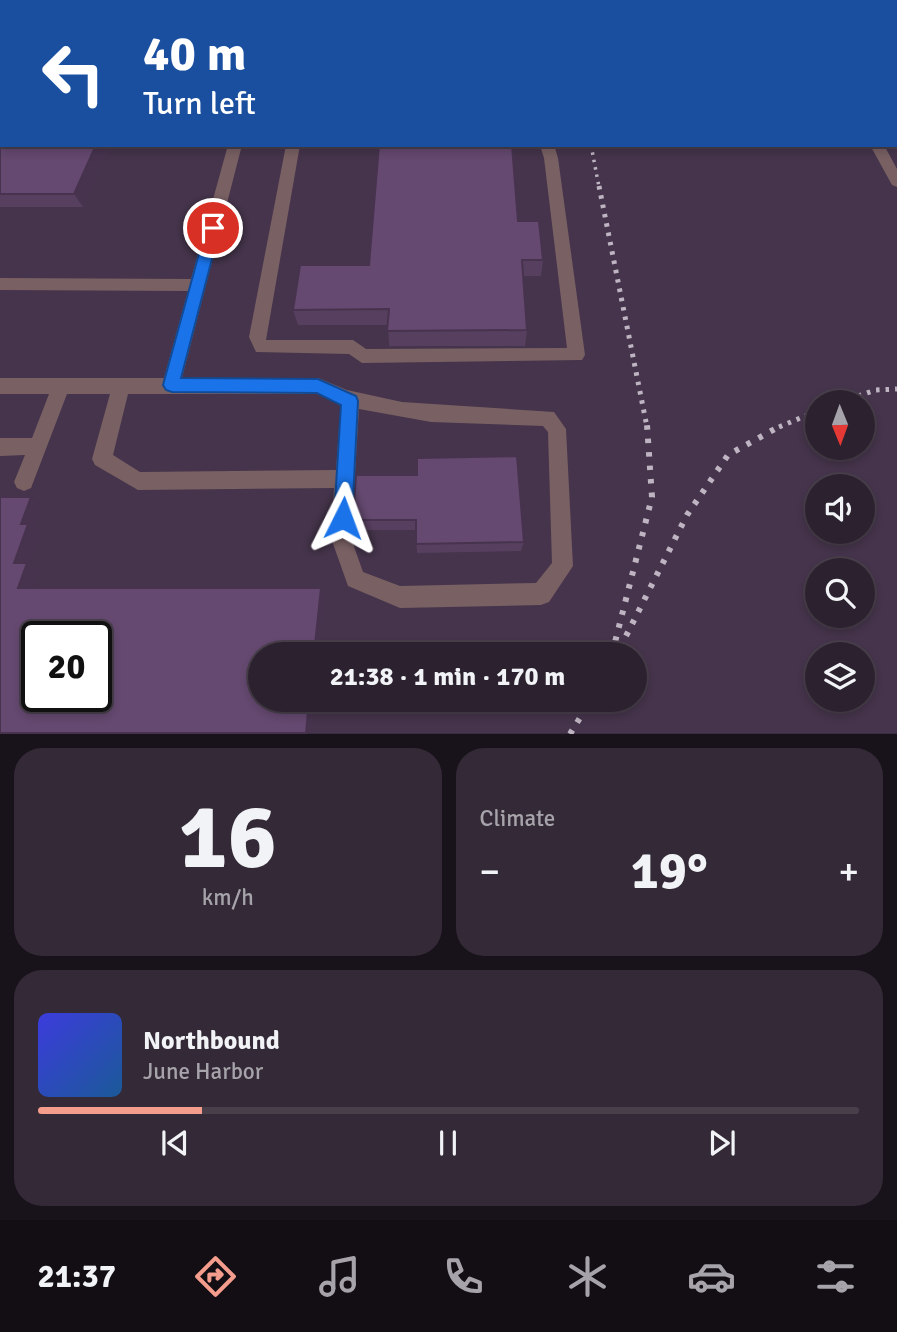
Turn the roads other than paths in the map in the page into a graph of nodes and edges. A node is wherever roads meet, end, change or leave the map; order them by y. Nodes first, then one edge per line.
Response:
1 (234, 147) edge
2 (293, 147) edge
3 (548, 147) edge
4 (878, 147) edge
5 (897, 182) edge
6 (0, 284) edge
7 (198, 285) junction
8 (121, 385) junction
9 (172, 385) junction
10 (0, 386) edge
11 (61, 386) junction
12 (350, 401) junction
13 (38, 446) junction
14 (0, 447) edge
15 (345, 480) junction
16 (24, 482) dead end

1 - 7 street
2 - 3 street
4 - 5 street
6 - 7 street
7 - 9 street
8 - 9 street
8 - 11 street
8 - 15 street
9 - 12 street
10 - 11 street
11 - 13 street
12 - 15 street
12 - 15 street
13 - 14 street
13 - 16 street

